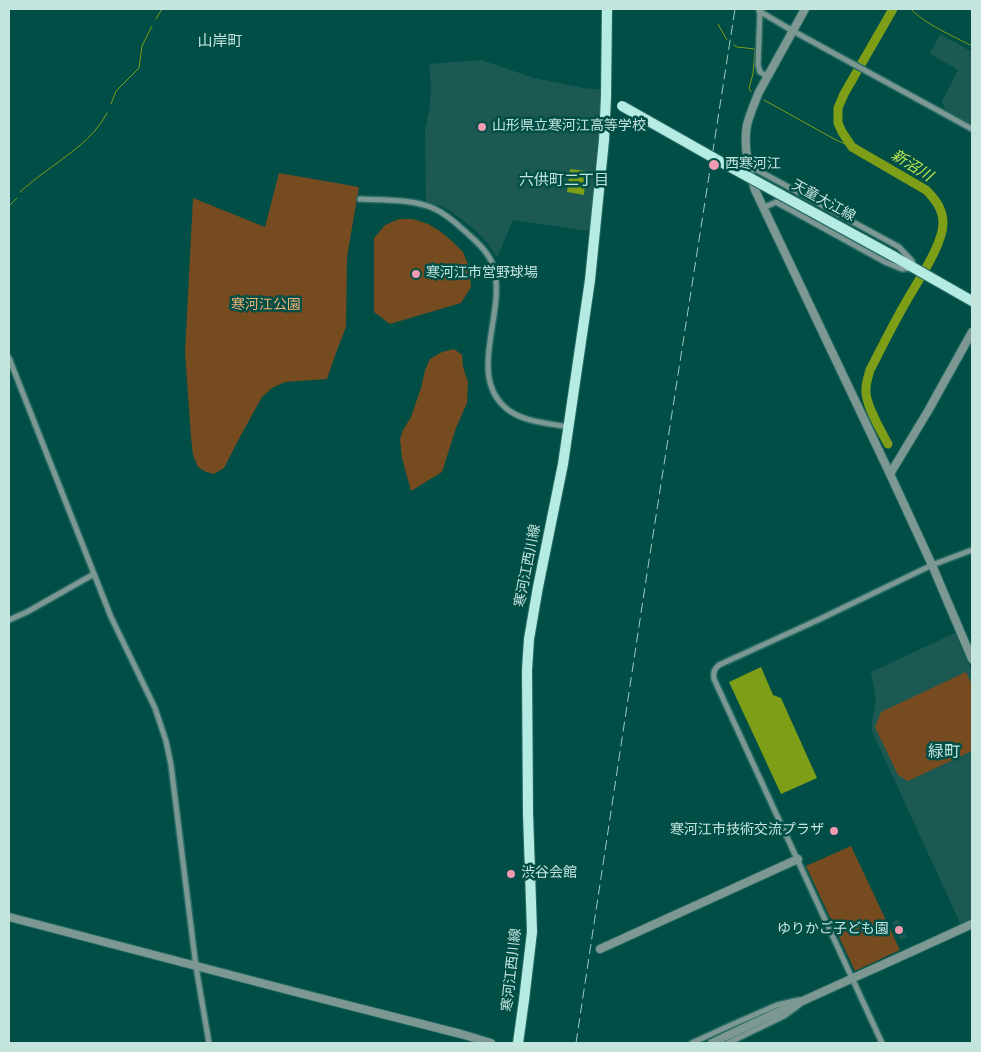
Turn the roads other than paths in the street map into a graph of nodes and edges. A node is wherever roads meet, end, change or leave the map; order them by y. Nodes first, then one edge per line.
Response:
1 (607, 9) edge
2 (805, 9) edge
3 (760, 10) edge
4 (792, 31) junction
5 (768, 77) junction
6 (606, 96) junction
7 (972, 129) edge
8 (748, 164) junction
9 (360, 199) dead end
10 (763, 208) junction
11 (920, 271) junction
12 (972, 301) edge
13 (972, 332) edge
14 (9, 358) edge
15 (568, 427) junction
16 (890, 474) junction
17 (972, 550) edge
18 (932, 566) junction
19 (94, 574) junction
20 (9, 620) edge
21 (972, 658) edge
22 (798, 859) junction
23 (9, 917) edge
24 (972, 924) edge
25 (600, 949) dead end
26 (196, 967) junction
27 (853, 979) junction
28 (810, 997) junction
29 (210, 1043) edge
30 (491, 1043) edge
31 (518, 1043) edge
32 (692, 1043) edge
33 (712, 1043) edge
34 (728, 1043) edge
35 (882, 1043) edge

1 - 6 main road
2 - 4 street
3 - 4 street
3 - 5 street
4 - 5 street
4 - 7 street
5 - 8 street
6 - 11 main road, 天童大江線, bridge
6 - 15 main road, 寒河江西川線
8 - 10 street
8 - 11 street
9 - 15 street
10 - 11 street
10 - 16 street
11 - 12 main road, 天童大江線
13 - 16 street
14 - 19 street
15 - 31 main road, 寒河江西川線
16 - 18 street
17 - 18 street
18 - 21 street
18 - 22 street
19 - 20 street
19 - 26 street
22 - 25 street
22 - 27 street
23 - 26 street
24 - 27 street
26 - 29 street
26 - 30 street
27 - 28 street
27 - 35 street
28 - 32 street
28 - 33 street
28 - 34 street

